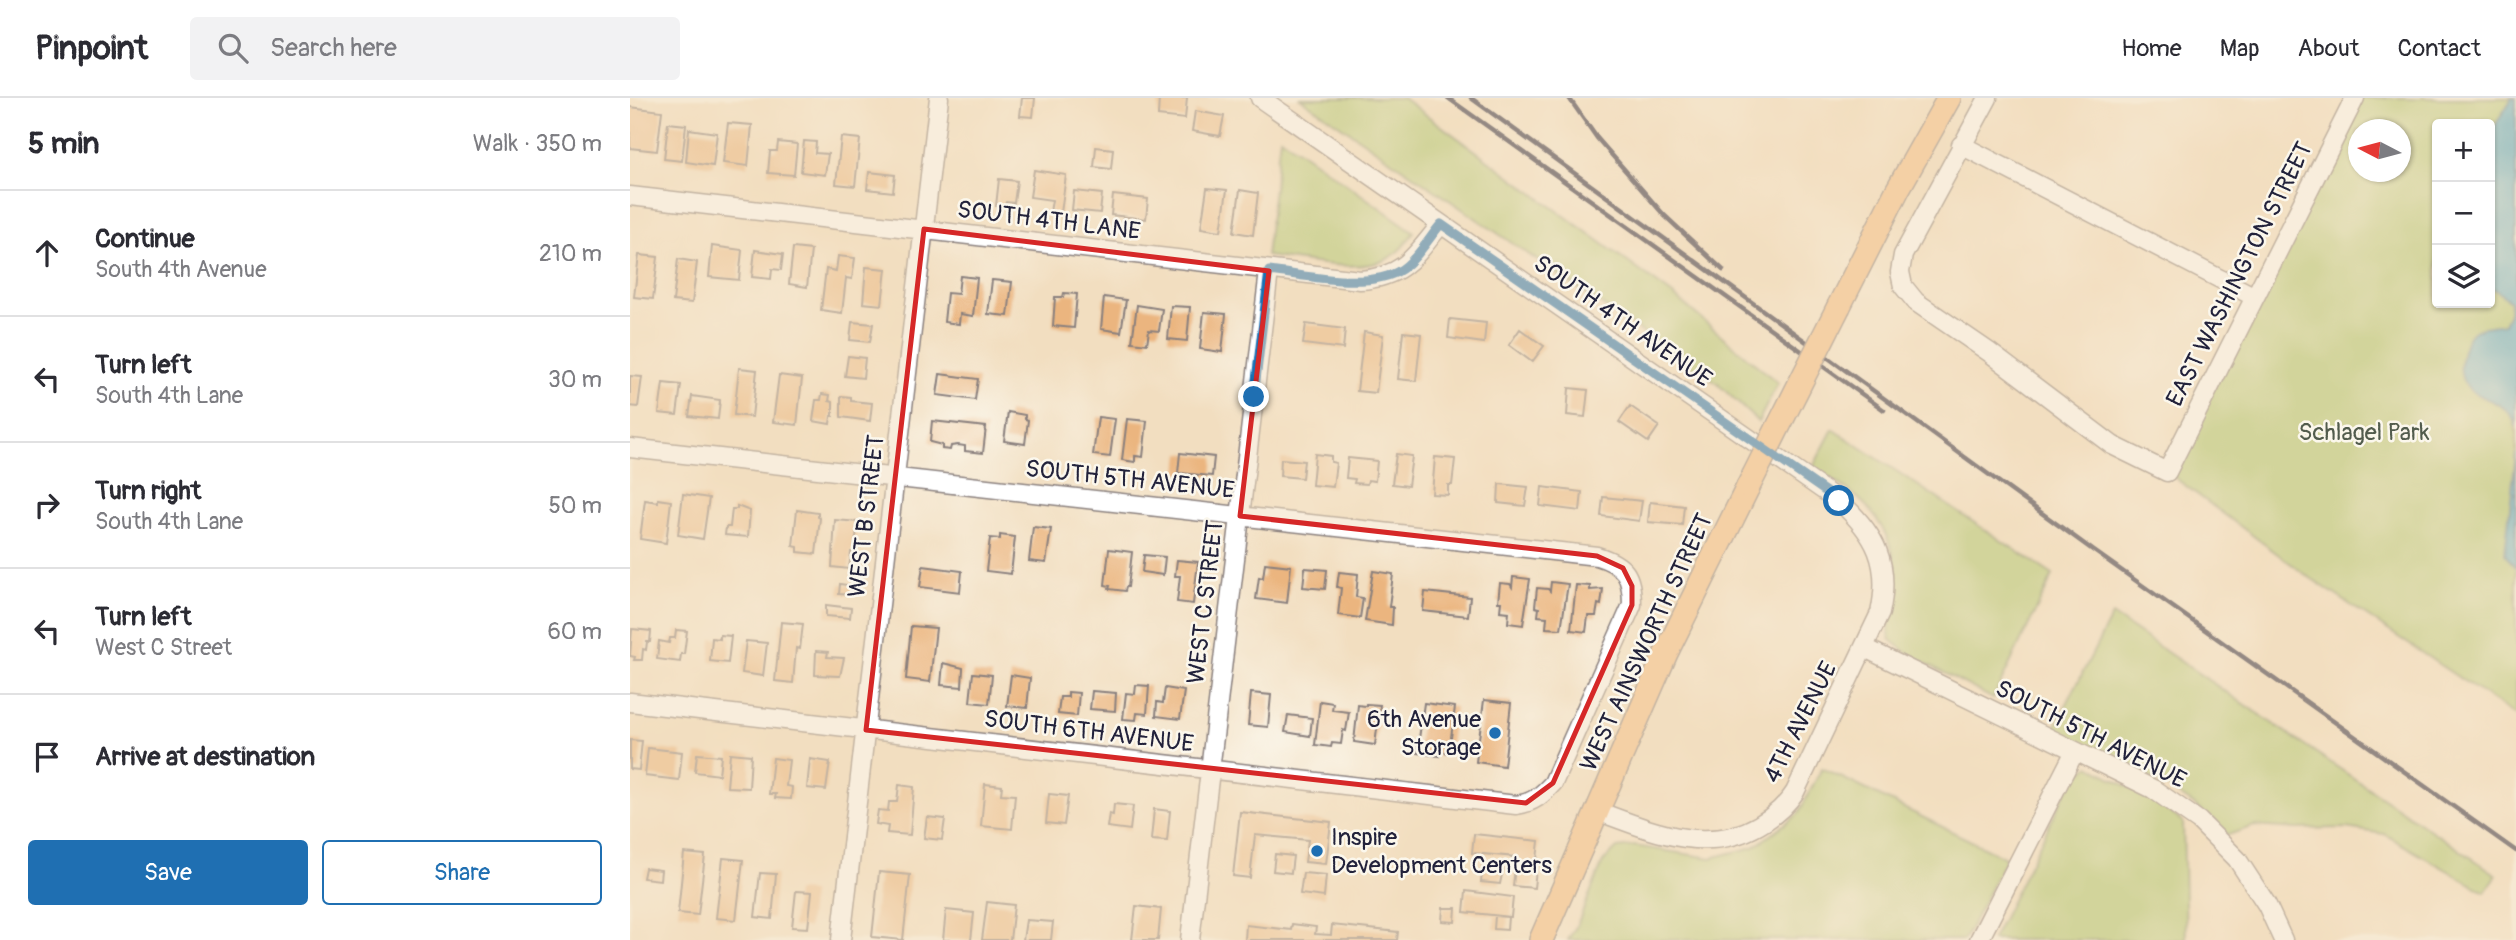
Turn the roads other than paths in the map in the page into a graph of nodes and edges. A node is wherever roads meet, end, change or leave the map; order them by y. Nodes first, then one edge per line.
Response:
1 (939, 98) edge
2 (1260, 98) edge
3 (1950, 98) edge
4 (1988, 98) edge
5 (2354, 98) edge
6 (1961, 145) junction
7 (630, 196) edge
8 (1441, 224) junction
9 (924, 229) junction
10 (1269, 271) junction
11 (2255, 297) junction
12 (630, 448) edge
13 (895, 478) junction
14 (1240, 516) junction
15 (1874, 630) joint
16 (1865, 648) junction
17 (630, 702) edge
18 (866, 730) junction
19 (2076, 751) junction
20 (1210, 769) junction
21 (1540, 797) joint
22 (1597, 811) junction
23 (841, 940) edge
24 (1190, 940) edge
25 (1541, 940) edge
26 (1979, 940) edge
27 (2283, 940) edge

1 - 9 street, WEST B STREET
2 - 8 street, SOUTH 4TH AVENUE
3 - 22 main road, WEST AINSWORTH STREET, bridge
4 - 6 street
5 - 11 street, EAST WASHINGTON STREET
6 - 11 street
6 - 11 street, EAST WASHINGTON STREET
7 - 9 street, SOUTH 4TH LANE
8 - 10 street, SOUTH 4TH LANE
8 - 15 street, SOUTH 4TH AVENUE
9 - 10 street, SOUTH 4TH LANE
9 - 13 street, WEST B STREET
10 - 14 street, WEST C STREET
12 - 13 street, SOUTH 5TH AVENUE
13 - 14 street, SOUTH 5TH AVENUE
13 - 18 street, WEST B STREET
14 - 20 street, WEST C STREET
14 - 21 street, SOUTH 5TH AVENUE
15 - 16 street, 4TH AVENUE
16 - 19 street, SOUTH 5TH AVENUE
16 - 22 street, 4TH AVENUE
17 - 18 street, SOUTH 6TH AVENUE
18 - 20 street, SOUTH 6TH AVENUE
18 - 23 street, WEST B STREET
19 - 26 street
19 - 27 street, SOUTH 5TH AVENUE
20 - 21 street, SOUTH 6TH AVENUE
20 - 24 street, WEST C STREET
22 - 25 main road, WEST AINSWORTH STREET

